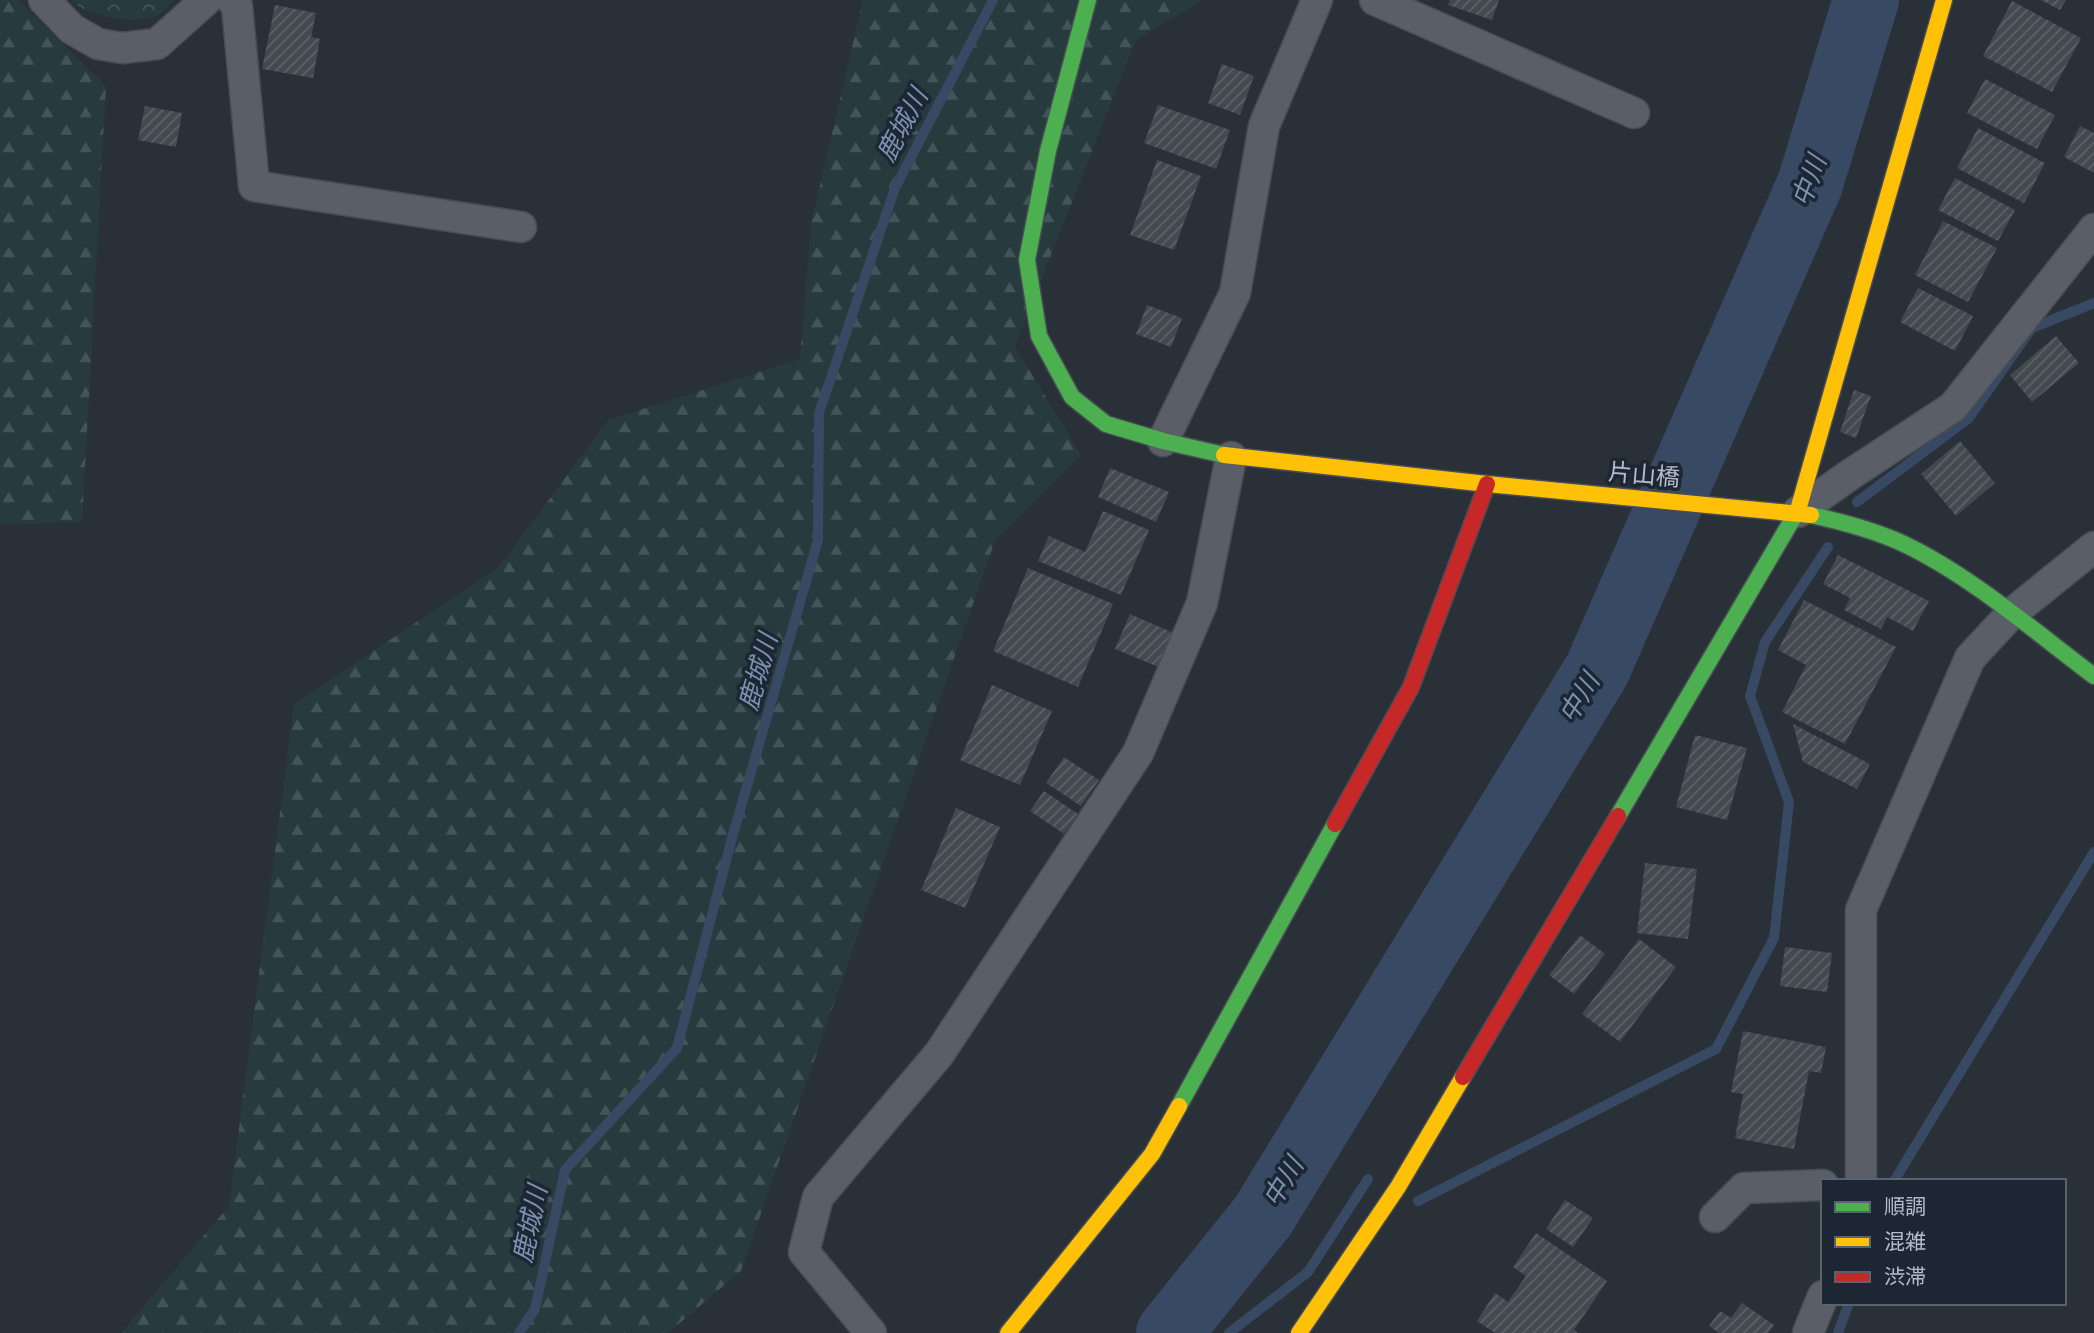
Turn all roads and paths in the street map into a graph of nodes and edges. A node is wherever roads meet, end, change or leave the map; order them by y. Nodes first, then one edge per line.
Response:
1 (44, 0) edge
2 (206, 0) edge
3 (232, 0) edge
4 (1088, 0) edge
5 (1317, 0) edge
6 (1375, 0) edge
7 (1944, 0) edge
8 (1634, 113) dead end
9 (521, 227) dead end
10 (2094, 229) edge
11 (1163, 441) junction
12 (1231, 457) junction
13 (1487, 484) junction
14 (1798, 512) junction
15 (2094, 547) edge
16 (2011, 614) junction
17 (2094, 676) edge
18 (1861, 1179) edge
19 (1821, 1185) edge
20 (1715, 1217) dead end
21 (1821, 1301) edge
22 (871, 1333) edge
23 (1008, 1333) edge
24 (1299, 1333) edge
25 (1808, 1333) edge

1 - 2 street
3 - 9 street
4 - 11 street, 片山橋
5 - 11 street
6 - 8 street
7 - 14 street
10 - 14 street
11 - 12 street, 片山橋
12 - 13 street, 片山橋
12 - 22 street
13 - 14 street, 片山橋
13 - 23 street
14 - 16 street, 片山橋
14 - 24 street
15 - 16 street
16 - 17 street, 片山橋
16 - 18 street
19 - 20 street
21 - 25 street

